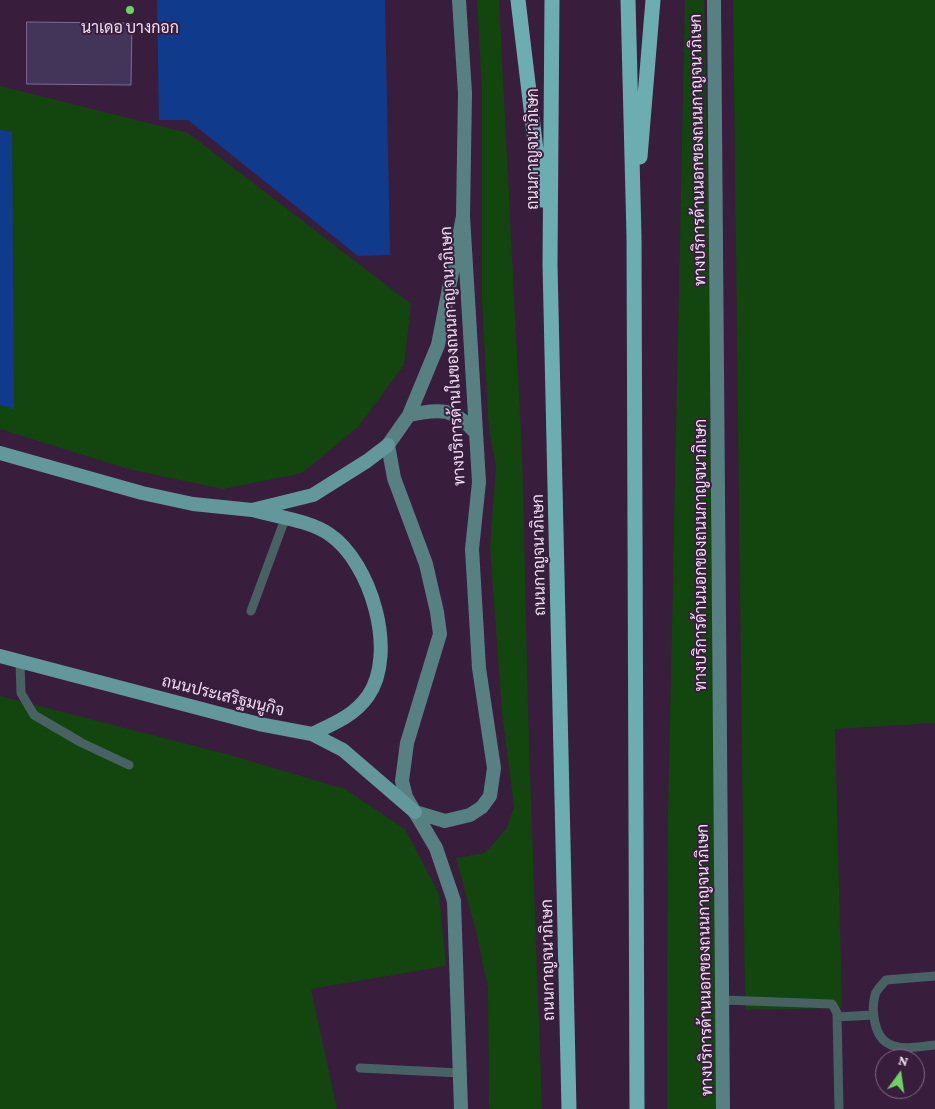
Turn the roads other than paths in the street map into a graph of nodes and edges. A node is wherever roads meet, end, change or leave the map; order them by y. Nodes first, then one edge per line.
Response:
1 (459, 0) edge
2 (518, 0) edge
3 (552, 0) edge
4 (628, 0) edge
5 (653, 0) edge
6 (714, 0) edge
7 (463, 216) junction
8 (634, 236) junction
9 (550, 264) junction
10 (409, 415) junction
11 (475, 432) junction
12 (388, 445) junction
13 (0, 453) edge
14 (252, 510) junction
15 (285, 519) junction
16 (251, 611) dead end
17 (0, 656) edge
18 (20, 662) junction
19 (312, 734) junction
20 (129, 764) dead end
21 (415, 812) junction
22 (935, 976) edge
23 (723, 1000) junction
24 (873, 1015) junction
25 (837, 1017) junction
26 (935, 1045) edge
27 (360, 1068) dead end
28 (460, 1073) junction
29 (461, 1109) edge
30 (569, 1109) edge
31 (637, 1109) edge
32 (723, 1109) edge
33 (840, 1109) edge

1 - 7 main road, ทางบริการด้านในของถนนกาญจนาภิเษก
2 - 9 highway
3 - 9 highway, ถนนกาญจนาภิเษก
4 - 8 highway
5 - 8 highway
6 - 23 main road, ทางบริการด้านนอกของถนนกาญจนาภิเษก
7 - 10 main road, ทางบริการด้านในของถนนกาญจนาภิเษก
7 - 11 main road, ทางบริการด้านในของถนนกาญจนาภิเษก
8 - 31 highway
9 - 30 highway, ถนนกาญจนาภิเษก
10 - 11 main road
10 - 12 main road, ทางบริการด้านในของถนนกาญจนาภิเษก
11 - 21 main road, ทางบริการด้านในของถนนกาญจนาภิเษก
12 - 14 main road
12 - 21 main road
13 - 14 main road
14 - 15 main road
15 - 16 lane
15 - 19 main road
17 - 18 main road, ถนนประเสริฐมนูกิจ
18 - 19 main road, ถนนประเสริฐมนูกิจ
18 - 20 lane
19 - 21 main road, ถนนประเสริฐมนูกิจ
21 - 28 main road
22 - 24 lane
23 - 25 lane
23 - 32 main road, ทางบริการด้านนอกของถนนกาญจนาภิเษก
24 - 25 lane
24 - 26 lane
25 - 33 lane
27 - 28 lane
28 - 29 main road

